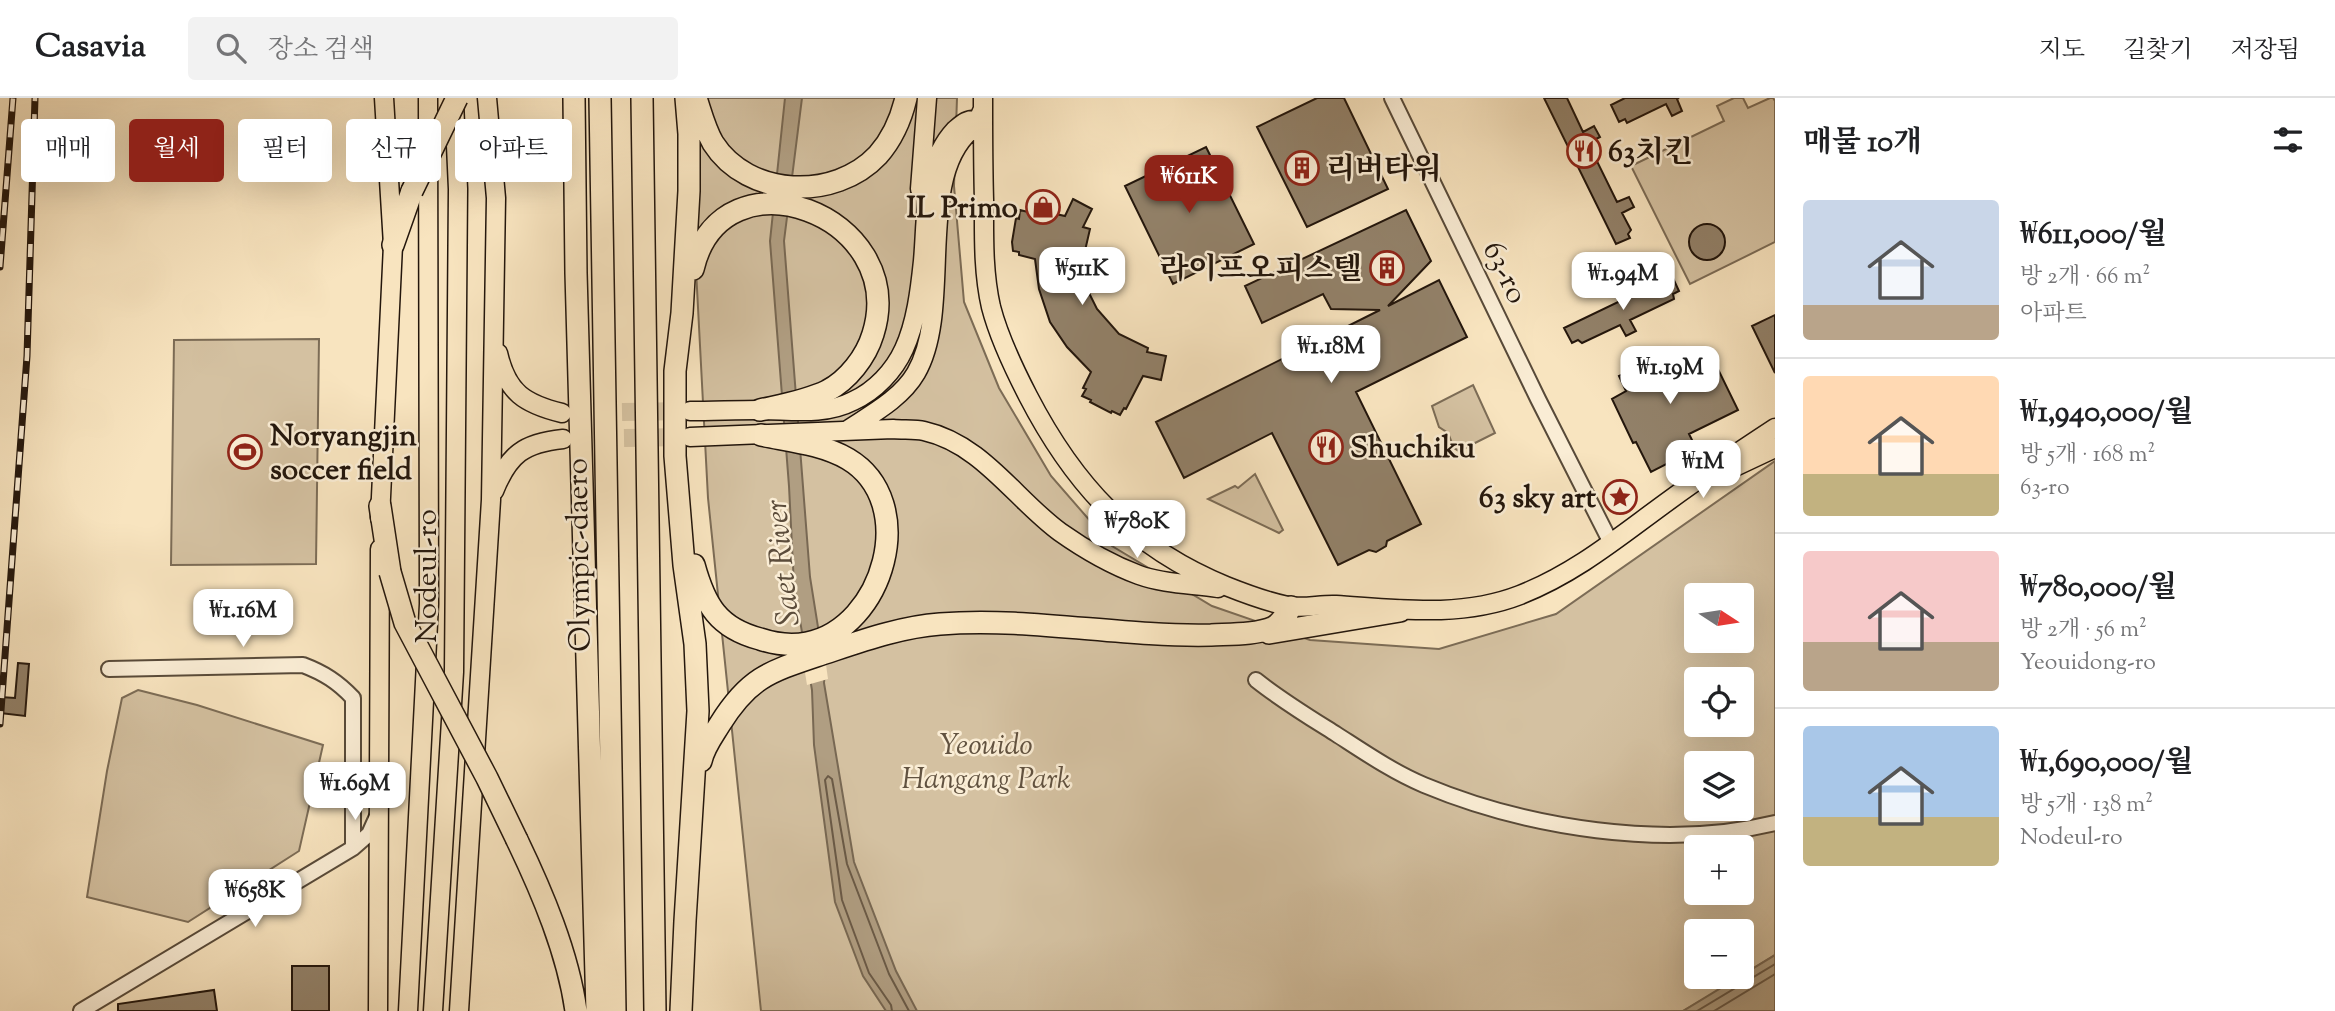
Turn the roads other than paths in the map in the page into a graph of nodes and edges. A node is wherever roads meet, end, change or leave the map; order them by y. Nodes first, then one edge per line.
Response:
1 (384, 98) edge
2 (428, 98) edge
3 (456, 98) edge
4 (487, 98) edge
5 (574, 98) edge
6 (600, 98) edge
7 (642, 98) edge
8 (686, 98) edge
9 (696, 98) edge
10 (906, 98) edge
11 (927, 98) edge
12 (1392, 98) edge
13 (983, 104) edge
14 (393, 245) junction
15 (682, 313) junction
16 (495, 337) junction
17 (892, 368) junction
18 (830, 399) junction
19 (760, 410) joint
20 (690, 411) tunnel mouth
21 (562, 413) tunnel mouth
22 (1775, 428) edge
23 (761, 436) joint
24 (690, 437) tunnel mouth
25 (836, 437) junction
26 (563, 439) tunnel mouth
27 (1775, 449) edge
28 (1672, 497) junction
29 (491, 500) junction
30 (678, 505) junction
31 (380, 506) junction
32 (1611, 543) junction
33 (1242, 592) junction
34 (1291, 607) junction
35 (1400, 611) junction
36 (1176, 635) junction
37 (789, 654) junction
38 (109, 669) dead end
39 (1256, 680) dead end
40 (693, 801) junction
41 (379, 813) junction
42 (1775, 823) edge
43 (353, 848) junction
44 (379, 863) junction
45 (81, 1011) edge
46 (378, 1011) edge
47 (408, 1011) edge
48 (433, 1011) edge
49 (459, 1011) edge
50 (576, 1011) edge
51 (597, 1011) edge
52 (615, 1011) edge
53 (655, 1011) edge
54 (681, 1011) edge

1 - 14 main road
2 - 47 main road, Nodeul-ro
3 - 14 highway, bridge
3 - 48 main road, Nodeul-ro
4 - 16 main road
5 - 51 highway
6 - 52 highway, Olympic-daero
7 - 53 highway
8 - 15 highway
9 - 10 highway
11 - 17 main road
12 - 32 street, 63-ro
13 - 17 main road
13 - 25 main road
13 - 33 main road
14 - 31 main road
15 - 18 highway
15 - 30 highway
16 - 21 main road
16 - 29 main road
17 - 18 main road
18 - 19 highway
19 - 20 main road
22 - 28 main road
23 - 24 main road
23 - 25 highway
25 - 33 main road
25 - 37 highway
26 - 29 main road
27 - 28 main road
28 - 32 main road
29 - 49 main road
30 - 37 highway
30 - 40 highway
31 - 41 main road
31 - 50 highway, bridge
32 - 35 main road
33 - 34 main road
34 - 35 main road
34 - 36 highway
35 - 36 highway
36 - 37 highway
37 - 40 highway
38 - 43 street
39 - 42 street
40 - 54 highway
41 - 43 street
41 - 44 main road
43 - 44 street
43 - 45 street
44 - 46 main road

